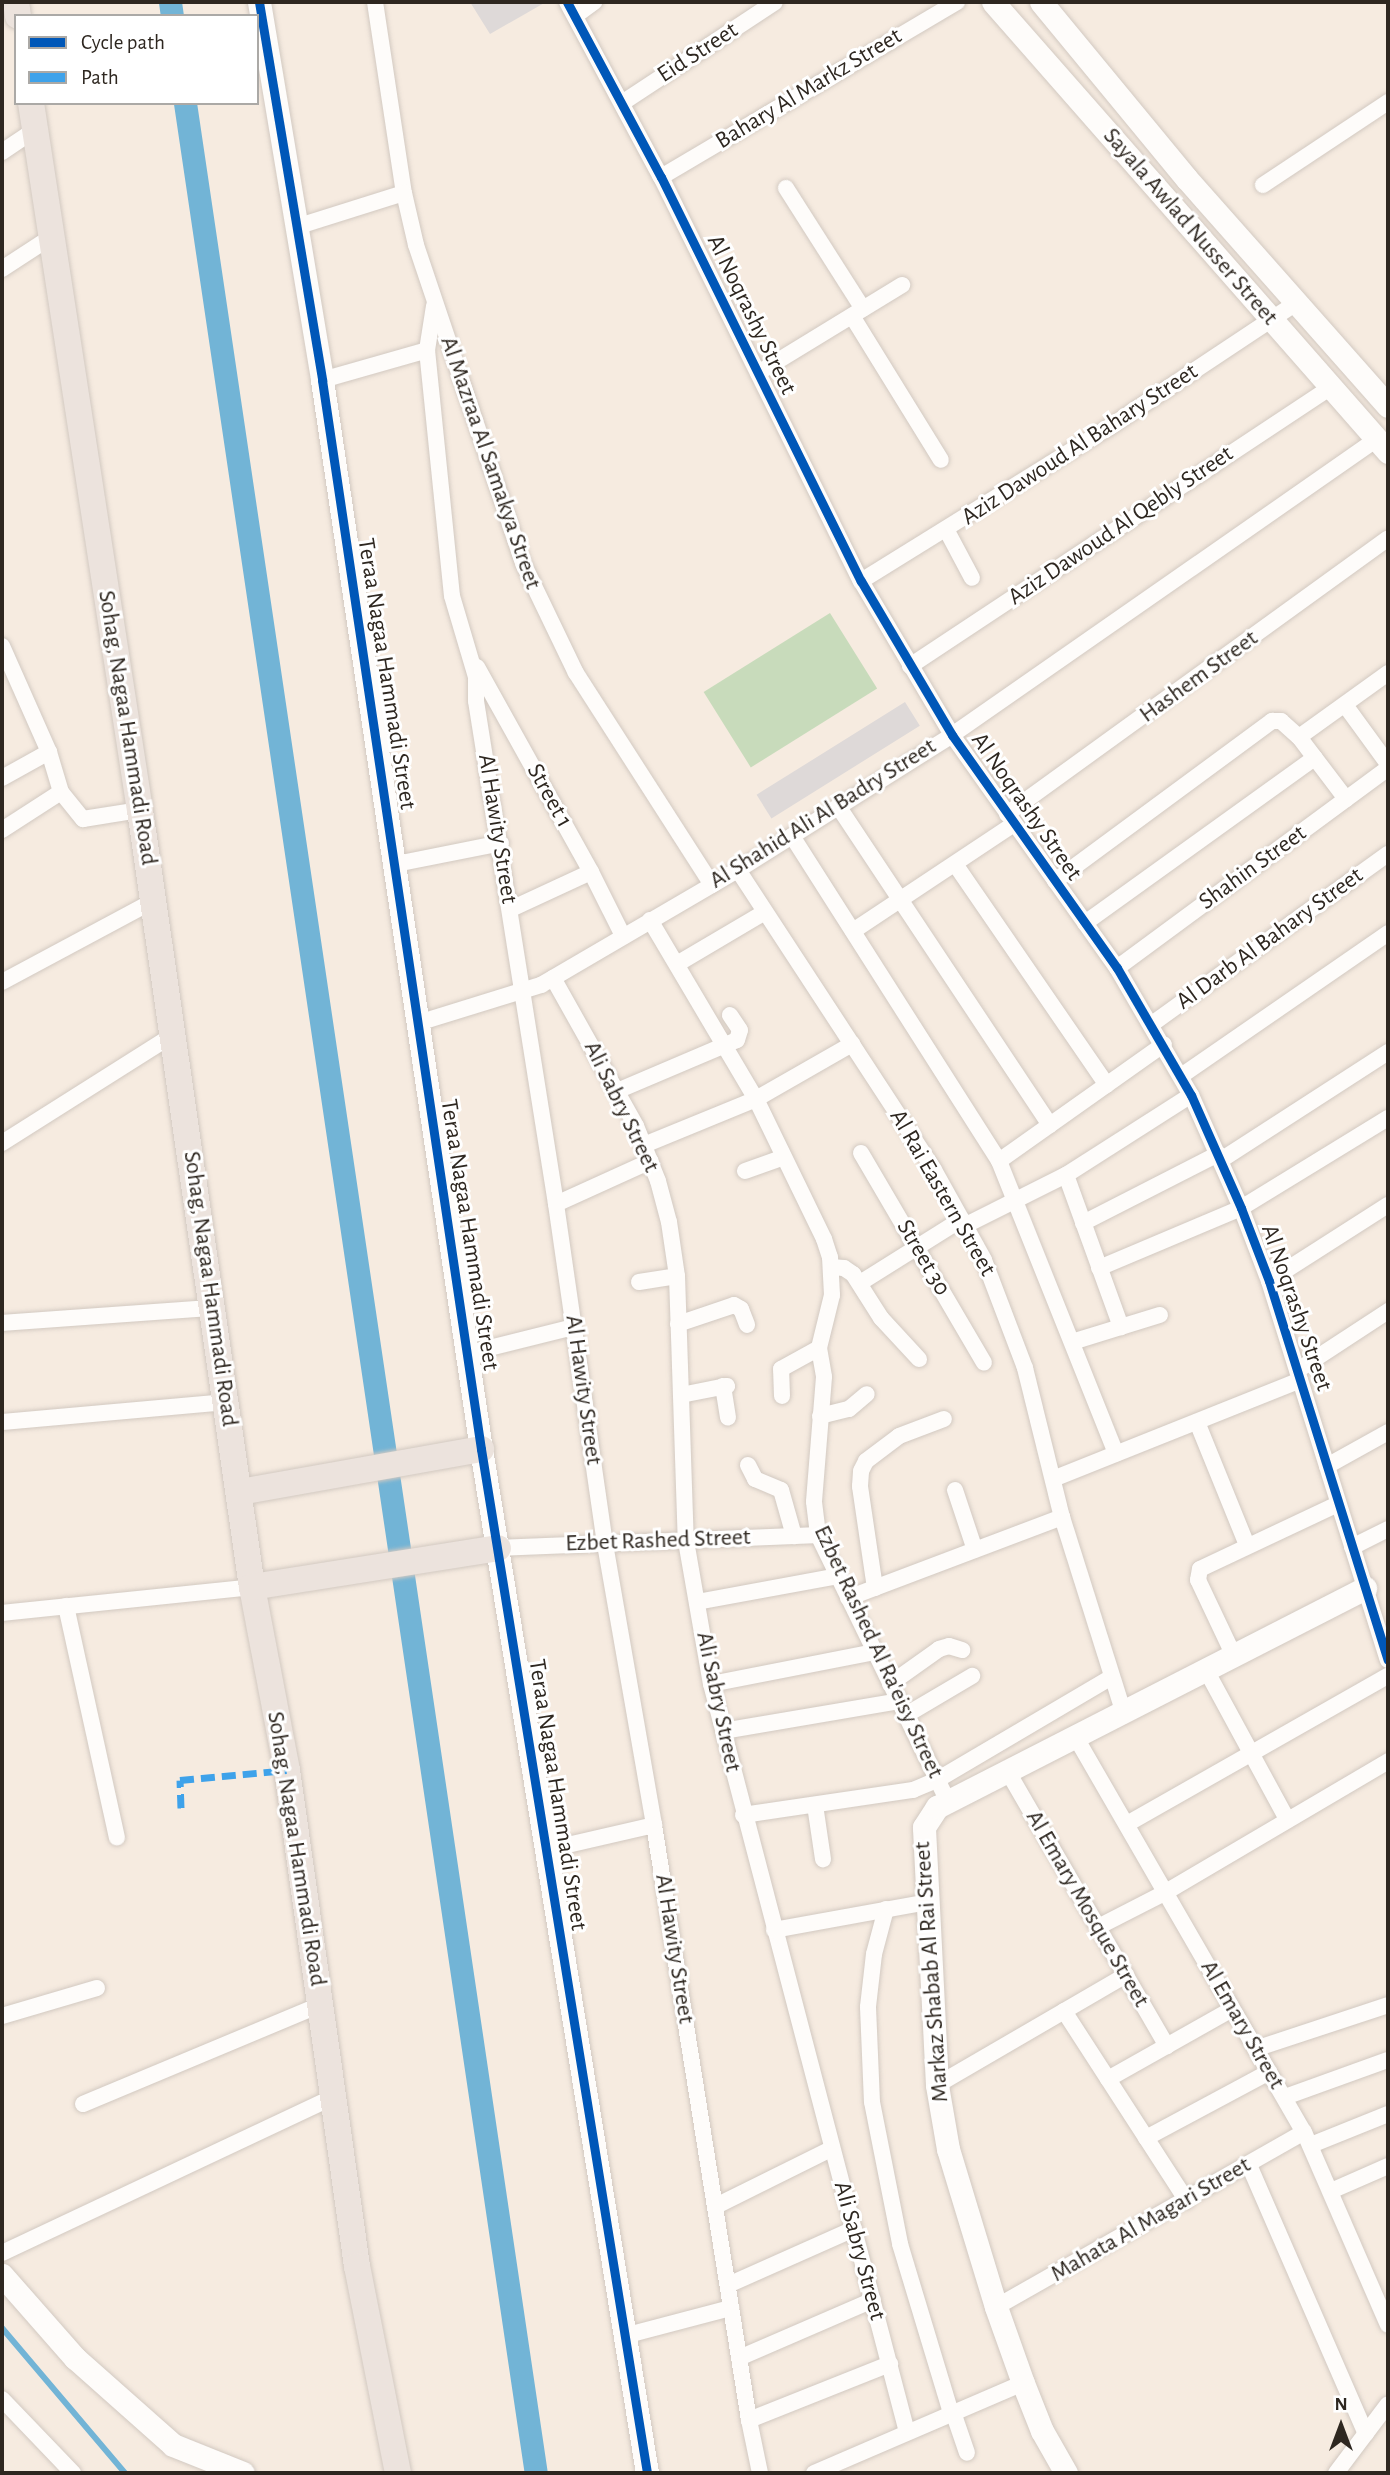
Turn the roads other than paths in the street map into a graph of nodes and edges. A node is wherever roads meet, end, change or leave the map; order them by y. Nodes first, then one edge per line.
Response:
1 (259, 2) edge
2 (375, 2) edge
3 (594, 2) edge
4 (775, 2) edge
5 (957, 2) edge
6 (993, 2) edge
7 (1034, 2) edge
8 (1041, 2) edge
9 (571, 9) edge
10 (1007, 24) junction
11 (1388, 102) edge
12 (622, 103) junction
13 (32, 105) edge
14 (35, 130) junction
15 (2, 152) edge
16 (660, 177) junction
17 (1187, 179) junction
18 (1263, 185) dead end
19 (786, 188) dead end
20 (404, 193) junction
21 (1164, 199) junction
22 (296, 227) junction
23 (51, 237) junction
24 (2, 269) edge
25 (902, 285) dead end
26 (1296, 303) junction
27 (434, 306) junction
28 (857, 312) junction
29 (1272, 320) junction
30 (427, 350) junction
31 (758, 373) junction
32 (322, 380) junction
33 (1331, 387) junction
34 (1388, 406) edge
35 (1382, 445) edge
36 (941, 460) dead end
37 (947, 531) junction
38 (1388, 538) edge
39 (972, 579) dead end
40 (861, 581) junction
41 (2, 646) edge
42 (472, 659) junction
43 (910, 666) junction
44 (1388, 673) edge
45 (17, 675) junction
46 (2, 683) edge
47 (1345, 705) junction
48 (952, 735) junction
49 (1299, 737) junction
50 (49, 752) junction
51 (1315, 758) junction
52 (1388, 766) edge
53 (2, 778) edge
54 (61, 792) junction
55 (1346, 799) junction
56 (838, 806) junction
57 (140, 810) junction
58 (1011, 819) junction
59 (2, 830) edge
60 (792, 836) junction
61 (501, 843) junction
62 (1388, 854) edge
63 (396, 864) junction
64 (955, 864) junction
65 (738, 870) junction
66 (591, 872) junction
67 (1055, 881) junction
68 (712, 883) junction
69 (900, 900) junction
70 (153, 901) junction
71 (511, 909) junction
72 (765, 912) junction
73 (650, 920) junction
74 (1085, 923) junction
75 (853, 932) junction
76 (1388, 933) edge
77 (623, 936) junction
78 (677, 964) junction
79 (1117, 968) junction
80 (553, 978) junction
81 (2, 982) edge
82 (523, 993) junction
83 (730, 1015) dead end
84 (418, 1023) junction
85 (1152, 1024) junction
86 (173, 1035) junction
87 (852, 1044) junction
88 (1164, 1044) junction
89 (727, 1046) junction
90 (1388, 1052) edge
91 (1181, 1076) junction
92 (1107, 1085) junction
93 (617, 1091) junction
94 (1191, 1095) junction
95 (756, 1099) junction
96 (1388, 1118) edge
97 (1050, 1125) junction
98 (2, 1143) edge
99 (645, 1144) junction
100 (861, 1153) dead end
101 (785, 1157) junction
102 (1220, 1157) junction
103 (651, 1161) junction
104 (999, 1161) junction
105 (744, 1171) dead end
106 (1066, 1175) junction
107 (1016, 1201) junction
108 (556, 1204) junction
109 (1388, 1205) edge
110 (1241, 1208) junction
111 (964, 1222) junction
112 (1083, 1223) junction
113 (917, 1247) junction
114 (831, 1267) junction
115 (1100, 1268) junction
116 (677, 1276) junction
117 (1269, 1281) junction
118 (639, 1282) dead end
119 (860, 1283) junction
120 (212, 1308) junction
121 (1388, 1311) edge
122 (1160, 1315) dead end
123 (2, 1323) edge
124 (678, 1324) junction
125 (747, 1325) dead end
126 (1121, 1327) junction
127 (573, 1328) junction
128 (1072, 1342) junction
129 (819, 1348) junction
130 (469, 1353) junction
131 (919, 1359) dead end
132 (984, 1363) dead end
133 (1299, 1375) junction
134 (867, 1394) dead end
135 (681, 1395) junction
136 (782, 1396) dead end
137 (227, 1402) junction
138 (820, 1416) junction
139 (728, 1418) dead end
140 (944, 1419) dead end
141 (2, 1422) edge
142 (1197, 1422) junction
143 (1388, 1432) edge
144 (481, 1448) junction
145 (1116, 1454) junction
146 (748, 1465) dead end
147 (1327, 1466) junction
148 (1053, 1479) junction
149 (955, 1490) dead end
150 (240, 1492) junction
151 (1338, 1504) junction
152 (1062, 1517) junction
153 (1388, 1529) edge
154 (818, 1535) junction
155 (794, 1536) junction
156 (686, 1541) junction
157 (605, 1544) junction
158 (1247, 1545) junction
159 (1352, 1547) junction
160 (499, 1548) junction
161 (975, 1550) junction
162 (838, 1576) junction
163 (252, 1587) junction
164 (875, 1588) junction
165 (1365, 1588) junction
166 (848, 1598) junction
167 (697, 1602) junction
168 (66, 1606) junction
169 (2, 1613) edge
170 (962, 1650) dead end
171 (874, 1652) junction
172 (1234, 1656) junction
173 (1388, 1660) edge
174 (1206, 1670) junction
175 (972, 1676) dead end
176 (1388, 1676) edge
177 (1112, 1677) junction
178 (711, 1684) junction
179 (890, 1684) junction
180 (903, 1708) junction
181 (1123, 1711) junction
182 (723, 1731) junction
183 (1075, 1736) junction
184 (1251, 1754) junction
185 (1388, 1761) edge
186 (1008, 1772) junction
187 (937, 1780) junction
188 (948, 1802) junction
189 (815, 1805) junction
190 (743, 1815) junction
191 (1287, 1819) junction
192 (1127, 1824) junction
193 (654, 1825) junction
194 (117, 1837) dead end
195 (546, 1850) junction
196 (823, 1859) dead end
197 (1166, 1892) junction
198 (928, 1902) junction
199 (886, 1909) junction
200 (1098, 1927) junction
201 (774, 1930) junction
202 (1126, 1975) junction
203 (97, 1988) dead end
204 (1388, 2005) edge
205 (320, 2006) junction
206 (1232, 2009) junction
207 (1064, 2011) junction
208 (2, 2016) edge
209 (1167, 2046) junction
210 (1255, 2049) junction
211 (1388, 2060) edge
212 (1269, 2072) junction
213 (1108, 2079) junction
214 (937, 2085) junction
215 (1285, 2097) junction
216 (332, 2098) junction
217 (83, 2104) dead end
218 (1388, 2114) edge
219 (1146, 2138) junction
220 (1308, 2138) junction
221 (831, 2148) junction
222 (1249, 2165) junction
223 (1388, 2166) edge
224 (1331, 2191) junction
225 (1187, 2201) junction
226 (716, 2206) junction
227 (854, 2229) junction
228 (2, 2253) edge
229 (2, 2275) edge
230 (728, 2285) junction
231 (873, 2300) junction
232 (1385, 2301) edge
233 (996, 2307) junction
234 (731, 2308) junction
235 (1388, 2325) edge
236 (624, 2336) junction
237 (739, 2358) junction
238 (890, 2364) junction
239 (1023, 2383) junction
240 (2, 2399) edge
241 (1388, 2404) edge
242 (952, 2413) junction
243 (749, 2420) junction
244 (907, 2432) junction
245 (1366, 2434) junction
246 (967, 2453) dead end
247 (73, 2473) edge
248 (243, 2473) edge
249 (398, 2473) edge
250 (647, 2473) edge
251 (760, 2473) edge
252 (814, 2473) edge
253 (1066, 2473) edge
254 (1336, 2473) edge

1 - 22 street, Teraa Nagaa Hammadi Street
2 - 20 street, Al Mazraa Al Samakya Street
3 - 9 street
4 - 12 street, Eid Street
5 - 16 street, Bahary Al Markz Street
6 - 10 street, Sayala Awlad Nusser Street
7 - 10 street
8 - 17 street, Sayala Awlad Nusser Street
9 - 12 street, Al Noqrashy Street
10 - 21 street, Sayala Awlad Nusser Street
11 - 18 street
12 - 16 street, Al Noqrashy Street
13 - 14 main road, Sohag, Nagaa Hammadi Road
14 - 15 street
14 - 23 main road, Sohag, Nagaa Hammadi Road
16 - 31 street, Al Noqrashy Street
17 - 21 street
17 - 26 street, Sayala Awlad Nusser Street
19 - 28 street
20 - 22 street
20 - 27 street, Al Mazraa Al Samakya Street
21 - 29 street, Sayala Awlad Nusser Street
22 - 32 street, Teraa Nagaa Hammadi Street
23 - 24 street
23 - 57 main road, Sohag, Nagaa Hammadi Road
25 - 28 street
26 - 29 street, Aziz Dawoud Al Bahary Street
26 - 34 street, Sayala Awlad Nusser Street
27 - 30 street, Al Hawity Street
27 - 68 street, Al Mazraa Al Samakya Street
28 - 31 street
28 - 36 street
29 - 33 street, Sayala Awlad Nusser Street
29 - 37 street, Aziz Dawoud Al Bahary Street
30 - 32 street
30 - 42 street, Al Hawity Street
31 - 40 street, Al Noqrashy Street
32 - 63 street, Teraa Nagaa Hammadi Street
33 - 35 street, Sayala Awlad Nusser Street
33 - 43 street, Aziz Dawoud Al Qebly Street
35 - 48 street, Al Shahid Ali Al Badry Street
37 - 39 street
37 - 40 street, Aziz Dawoud Al Bahary Street
38 - 58 street, Hashem Street
40 - 43 street, Al Noqrashy Street
41 - 45 street
42 - 61 street, Al Hawity Street
42 - 66 street, Street 1
43 - 48 street, Al Noqrashy Street
44 - 47 street
45 - 46 street
45 - 50 street
47 - 49 street
47 - 52 street
48 - 56 street, Al Shahid Ali Al Badry Street
48 - 58 street, Al Noqrashy Street
49 - 51 street
49 - 67 street
50 - 53 street
50 - 54 street
51 - 55 street
51 - 74 street
52 - 55 street, Shahin Street
54 - 57 street
54 - 59 street
55 - 79 street, Shahin Street
56 - 60 street, Al Shahid Ali Al Badry Street
56 - 69 street
57 - 70 main road, Sohag, Nagaa Hammadi Road
58 - 64 street, Hashem Street
58 - 67 street, Al Noqrashy Street
60 - 65 street, Al Shahid Ali Al Badry Street
60 - 75 street
61 - 63 street
61 - 71 street, Al Hawity Street
62 - 85 street, Al Darb Al Bahary Street
63 - 84 street, Teraa Nagaa Hammadi Street
64 - 69 street, Hashem Street
64 - 92 street
65 - 68 street, Al Shahid Ali Al Badry Street
65 - 72 street, Al Rai Eastern Street
66 - 71 street
66 - 77 street, Street 1
67 - 74 street, Al Noqrashy Street
68 - 73 street, Al Shahid Ali Al Badry Street
69 - 75 street, Hashem Street
69 - 97 street
70 - 81 street
70 - 86 main road, Sohag, Nagaa Hammadi Road
71 - 82 street, Al Hawity Street
72 - 78 street
72 - 87 street, Al Rai Eastern Street
73 - 77 street, Al Shahid Ali Al Badry Street
73 - 78 street, Ezbet Rashed Al Ra'eisy Street
74 - 79 street, Al Noqrashy Street
75 - 104 street
76 - 91 street
77 - 80 street, Al Shahid Ali Al Badry Street
78 - 89 street, Ezbet Rashed Al Ra'eisy Street
79 - 85 street, Al Noqrashy Street
80 - 82 street, Al Shahid Ali Al Badry Street
80 - 93 street, Ali Sabry Street
82 - 84 street, Al Shahid Ali Al Badry Street
82 - 108 street, Al Hawity Street
83 - 89 street
84 - 130 street, Teraa Nagaa Hammadi Street
85 - 88 street, Al Noqrashy Street
86 - 98 street
86 - 120 main road, Sohag, Nagaa Hammadi Road
87 - 95 street
87 - 111 street, Al Rai Eastern Street
88 - 91 street, Al Noqrashy Street
88 - 92 street
89 - 93 street
89 - 95 street, Ezbet Rashed Al Ra'eisy Street
90 - 102 street
91 - 94 street, Al Noqrashy Street
92 - 97 street
93 - 99 street, Ali Sabry Street
94 - 102 street, Al Noqrashy Street
94 - 106 street
95 - 99 street
95 - 101 street, Ezbet Rashed Al Ra'eisy Street
96 - 110 street
97 - 104 street
99 - 103 street, Ali Sabry Street
100 - 113 street, Street 30
101 - 105 street
101 - 114 street, Ezbet Rashed Al Ra'eisy Street
102 - 110 street, Al Noqrashy Street
102 - 112 street
103 - 108 street
103 - 116 street, Ali Sabry Street
104 - 107 street
106 - 107 street
106 - 112 street
107 - 111 street
107 - 128 street
108 - 127 street, Al Hawity Street
109 - 117 street
110 - 115 street
110 - 117 street, Al Noqrashy Street
111 - 113 street
111 - 148 street, Al Rai Eastern Street
112 - 115 street
113 - 119 street
113 - 132 street, Street 30
114 - 119 street
114 - 129 street, Ezbet Rashed Al Ra'eisy Street
115 - 126 street
116 - 118 street
116 - 124 street, Ali Sabry Street
117 - 133 street, Al Noqrashy Street
119 - 131 street
120 - 123 street
120 - 137 main road, Sohag, Nagaa Hammadi Road
121 - 133 street
122 - 126 street
124 - 125 street
124 - 135 street, Ali Sabry Street
126 - 128 street
127 - 130 street
127 - 157 street, Al Hawity Street
128 - 145 street
129 - 136 street
129 - 138 street, Ezbet Rashed Al Ra'eisy Street
130 - 144 street, Teraa Nagaa Hammadi Street
133 - 142 street
133 - 147 street, Al Noqrashy Street
134 - 138 street
135 - 139 street
135 - 156 street, Ali Sabry Street
137 - 141 street
137 - 150 main road, Sohag, Nagaa Hammadi Road
138 - 154 street, Ezbet Rashed Al Ra'eisy Street
140 - 164 street
142 - 145 street
142 - 158 street
143 - 147 street
144 - 150 main road
144 - 160 street, Teraa Nagaa Hammadi Street
145 - 148 street
146 - 155 street
147 - 151 street, Al Noqrashy Street
148 - 152 street, Al Rai Eastern Street
149 - 161 street
150 - 163 main road, Sohag, Nagaa Hammadi Road
151 - 158 street
151 - 159 street, Al Noqrashy Street
152 - 161 street
152 - 177 street, Al Rai Eastern Street
153 - 159 street
154 - 155 street, Ezbet Rashed Street
154 - 162 street, Ezbet Rashed Al Ra'eisy Street
155 - 156 street, Ezbet Rashed Street
156 - 157 street, Ezbet Rashed Street
156 - 167 street, Ali Sabry Street
157 - 160 street, Ezbet Rashed Street
157 - 193 street, Al Hawity Street
158 - 172 street
159 - 165 street, Al Noqrashy Street
160 - 163 main road
160 - 195 street, Teraa Nagaa Hammadi Street
161 - 164 street
162 - 166 street, Ezbet Rashed Al Ra'eisy Street
162 - 167 street
163 - 168 street
163 - 205 main road, Sohag, Nagaa Hammadi Road
164 - 166 street
165 - 172 street, Markaz Shabab Al Rai Street
165 - 173 street, Al Noqrashy Street
166 - 171 street, Ezbet Rashed Al Ra'eisy Street
167 - 178 street, Ali Sabry Street
168 - 169 street
168 - 194 street
170 - 179 street
171 - 178 street
171 - 179 street, Ezbet Rashed Al Ra'eisy Street
172 - 174 street, Markaz Shabab Al Rai Street
174 - 181 street, Markaz Shabab Al Rai Street
174 - 184 street
175 - 180 street
176 - 184 street
177 - 181 street, Al Rai Eastern Street
177 - 187 street
178 - 182 street, Ali Sabry Street
179 - 180 street, Ezbet Rashed Al Ra'eisy Street
180 - 182 street
180 - 187 street, Ezbet Rashed Al Ra'eisy Street
181 - 183 street, Markaz Shabab Al Rai Street
182 - 190 street, Ali Sabry Street
183 - 186 street, Markaz Shabab Al Rai Street
183 - 192 street, Al Emary Street
184 - 191 street
184 - 192 street
185 - 191 street
186 - 188 street, Markaz Shabab Al Rai Street
186 - 200 street, Al Emary Mosque Street
187 - 188 street, Ezbet Rashed Al Ra'eisy Street
187 - 189 street
188 - 198 street, Markaz Shabab Al Rai Street
189 - 190 street
189 - 196 street
190 - 201 street, Ali Sabry Street
191 - 197 street
192 - 197 street, Al Emary Street
193 - 195 street
193 - 226 street, Al Hawity Street
195 - 236 street, Teraa Nagaa Hammadi Street
197 - 200 street
197 - 206 street, Al Emary Street
198 - 199 street
198 - 214 street, Markaz Shabab Al Rai Street
199 - 201 street
199 - 242 street
200 - 202 street, Al Emary Mosque Street
201 - 221 street, Ali Sabry Street
202 - 207 street
202 - 209 street, Al Emary Mosque Street
203 - 208 street
204 - 210 street
205 - 216 main road, Sohag, Nagaa Hammadi Road
205 - 217 street
206 - 209 street
206 - 210 street, Al Emary Street
207 - 213 street
207 - 214 street
209 - 213 street
210 - 212 street, Al Emary Street
211 - 215 street
212 - 215 street, Al Emary Street
212 - 219 street
213 - 219 street
214 - 233 street, Markaz Shabab Al Rai Street
215 - 220 street, Al Emary Street
216 - 228 street
216 - 249 main road, Sohag, Nagaa Hammadi Road
218 - 220 street, Mahata Al Magari Street
219 - 225 street
220 - 222 street, Mahata Al Magari Street
220 - 224 street, Al Emary Street
221 - 226 street
221 - 227 street, Ali Sabry Street
222 - 225 street, Mahata Al Magari Street
222 - 245 street
223 - 224 street
224 - 232 street, Al Emary Street
225 - 233 street, Mahata Al Magari Street
226 - 230 street, Al Hawity Street
227 - 230 street
227 - 231 street, Ali Sabry Street
229 - 248 street
230 - 234 street, Al Hawity Street
231 - 237 street
231 - 238 street, Ali Sabry Street
232 - 235 street, Al Emary Street
233 - 239 street, Markaz Shabab Al Rai Street
234 - 236 street
234 - 237 street, Al Hawity Street
236 - 250 street, Teraa Nagaa Hammadi Street
237 - 243 street, Al Hawity Street
238 - 243 street
238 - 244 street, Ali Sabry Street
239 - 242 street
239 - 253 street, Markaz Shabab Al Rai Street
240 - 247 street
241 - 245 street
242 - 244 street
242 - 246 street
243 - 251 street, Al Hawity Street
244 - 252 street
245 - 254 street

